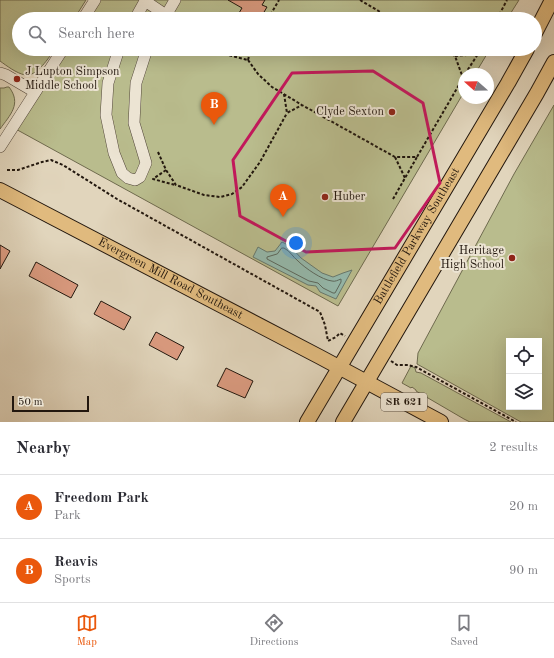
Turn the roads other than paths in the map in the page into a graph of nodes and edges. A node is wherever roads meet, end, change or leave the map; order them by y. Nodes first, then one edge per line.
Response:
1 (95, 0) edge
2 (176, 0) edge
3 (552, 0) edge
4 (87, 12) edge
5 (139, 12) edge
6 (159, 12) edge
7 (168, 12) edge
8 (542, 19) edge
9 (58, 56) edge
10 (117, 56) edge
11 (145, 56) edge
12 (523, 56) edge
13 (554, 62) edge
14 (2, 75) edge
15 (35, 92) junction
16 (0, 147) edge
17 (0, 190) edge
18 (340, 367) junction
19 (367, 382) junction
20 (307, 422) edge
21 (343, 422) edge
22 (441, 422) edge

1 - 4 street
2 - 7 street
3 - 8 main road
5 - 6 street
9 - 15 street
10 - 11 street
12 - 18 main road, Battlefield Parkway Southeast
13 - 19 main road
14 - 15 street
15 - 16 street
17 - 18 main road, Evergreen Mill Road Southeast / SR 621
18 - 19 main road, SR 621
18 - 20 main road, Battlefield Parkway Southeast
19 - 21 main road
19 - 22 main road, SR 621

